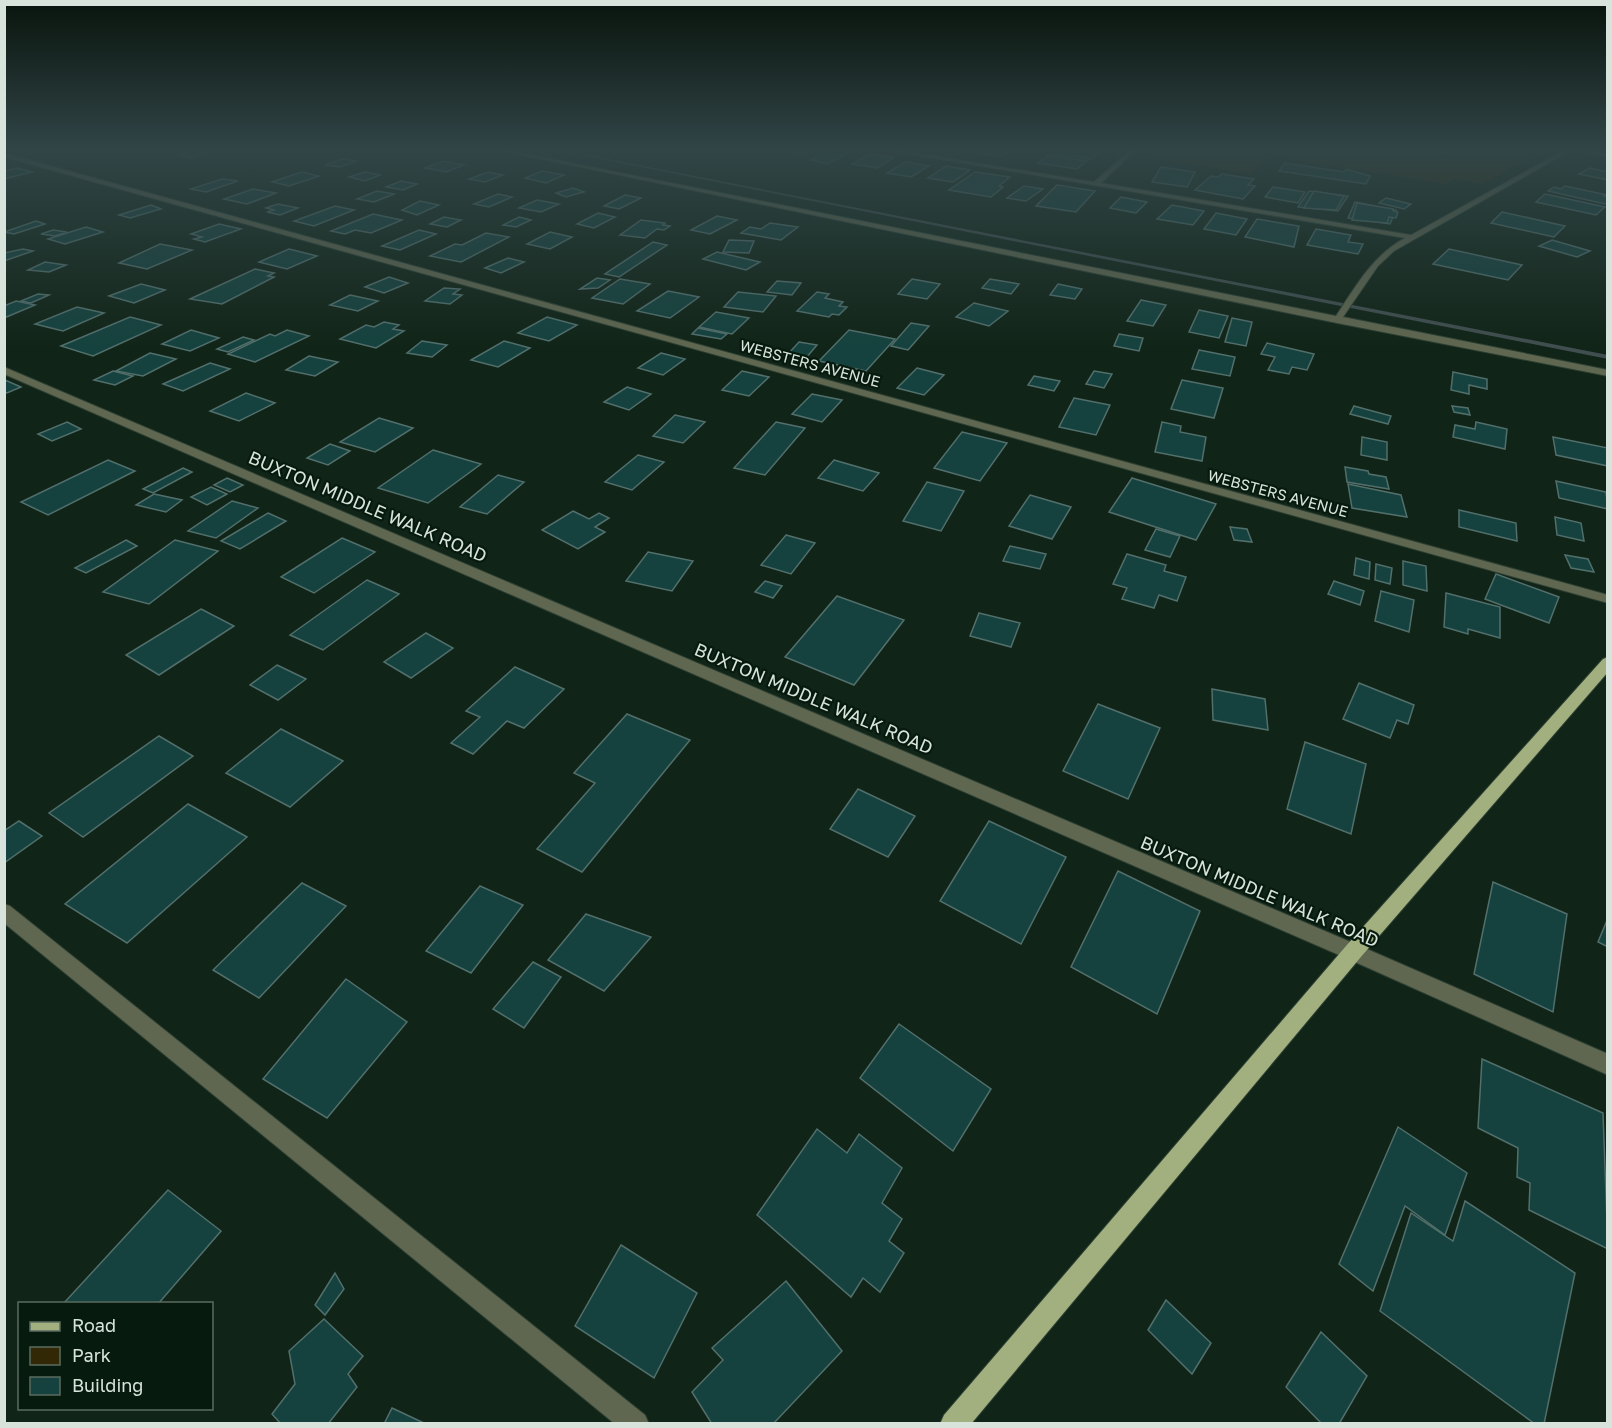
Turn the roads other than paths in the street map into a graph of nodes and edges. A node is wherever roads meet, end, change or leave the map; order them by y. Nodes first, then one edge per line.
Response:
1 (223, 216) edge
2 (832, 216) edge
3 (1283, 216) edge
4 (1449, 216) edge
5 (1410, 237) junction
6 (1338, 317) junction
7 (4, 370) edge
8 (1608, 373) edge
9 (1608, 600) edge
10 (1608, 662) edge
11 (4, 912) edge
12 (1353, 952) junction
13 (1608, 1065) edge
14 (636, 1424) edge
15 (953, 1424) edge

1 - 9 street, WEBSTERS AVENUE
2 - 6 street
3 - 5 street
4 - 5 street
5 - 6 street
6 - 8 street
7 - 12 street, BUXTON MIDDLE WALK ROAD
10 - 12 main road
11 - 14 street
12 - 13 street, BUXTON MIDDLE WALK ROAD
12 - 15 main road

